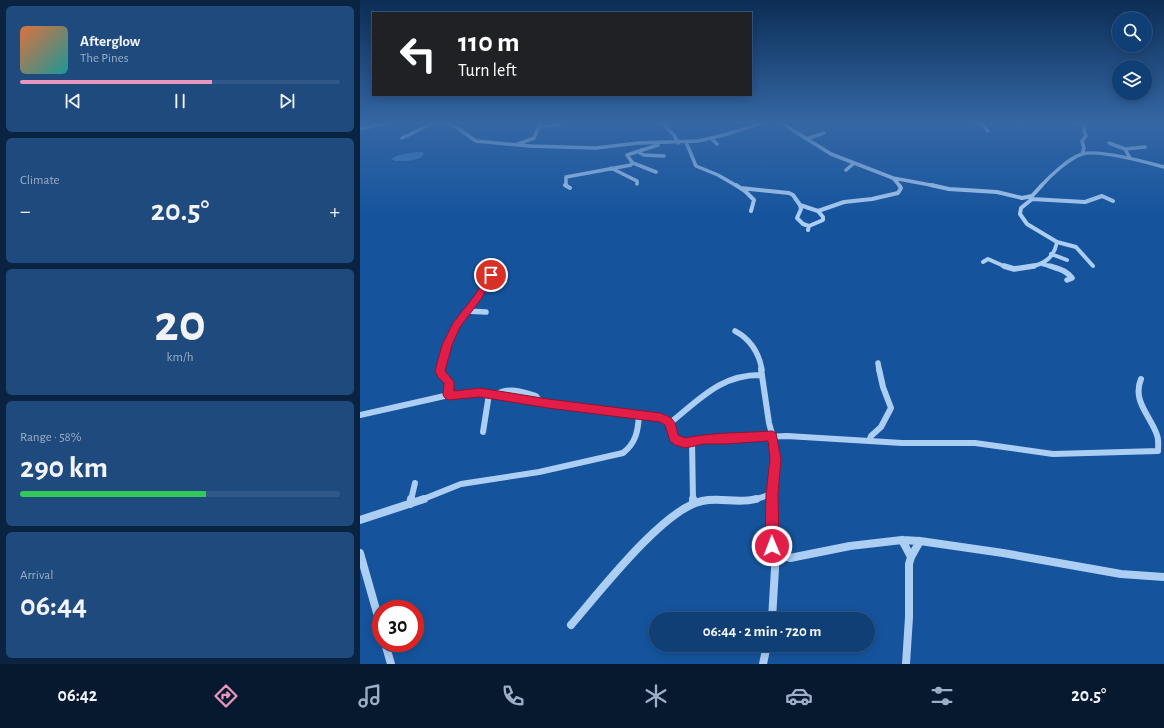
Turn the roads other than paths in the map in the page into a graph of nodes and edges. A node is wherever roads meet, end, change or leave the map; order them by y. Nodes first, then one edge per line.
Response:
1 (633, 153) edge
2 (640, 153) edge
3 (691, 153) edge
4 (829, 153) edge
5 (1127, 153) edge
6 (1082, 154) joint
7 (664, 156) dead end
8 (1130, 158) junction
9 (632, 163) junction
10 (853, 164) junction
11 (1164, 167) edge
12 (611, 168) junction
13 (846, 170) dead end
14 (656, 172) dead end
15 (893, 178) junction
16 (637, 184) dead end
17 (570, 188) dead end
18 (740, 188) junction
19 (1015, 196) junction
20 (1032, 198) junction
21 (1113, 200) dead end
22 (1025, 204) junction
23 (800, 205) junction
24 (751, 211) dead end
25 (818, 211) junction
26 (1057, 242) junction
27 (1051, 254) junction
28 (1067, 260) dead end
29 (983, 262) dead end
30 (1042, 264) junction
31 (499, 265) dead end
32 (1093, 266) dead end
33 (1067, 280) dead end
34 (466, 311) junction
35 (486, 312) dead end
36 (735, 331) dead end
37 (878, 363) dead end
38 (762, 375) junction
39 (1140, 379) dead end
40 (489, 394) junction
41 (448, 395) junction
42 (639, 414) junction
43 (360, 415) edge
44 (670, 423) junction
45 (483, 432) dead end
46 (772, 436) junction
47 (869, 441) junction
48 (692, 442) junction
49 (415, 483) dead end
50 (772, 494) junction
51 (410, 504) junction
52 (693, 504) junction
53 (360, 520) edge
54 (902, 540) junction
55 (920, 541) junction
56 (776, 552) junction
57 (360, 553) edge
58 (911, 557) junction
59 (1164, 577) edge
60 (373, 600) edge
61 (773, 612) edge
62 (571, 624) dead end
63 (388, 652) edge
64 (766, 652) edge
65 (391, 664) edge
66 (763, 664) edge
67 (906, 664) edge

1 - 9 street
2 - 7 street
3 - 18 street
4 - 10 street
5 - 8 street
6 - 8 street
6 - 20 street
8 - 11 street
9 - 12 street
9 - 14 street
10 - 13 street
10 - 15 street
12 - 16 street
12 - 17 street
15 - 19 street
15 - 25 street
18 - 23 street
18 - 24 street
19 - 20 street
19 - 22 street
20 - 21 street
20 - 22 street
22 - 26 street
23 - 25 street
23 - 25 street
26 - 27 street
26 - 32 street
27 - 28 street
27 - 30 street
29 - 30 street
30 - 33 street
31 - 34 street
34 - 35 street
34 - 41 street
36 - 38 street
37 - 47 street
38 - 44 street
38 - 46 street
39 - 47 street
40 - 41 street
40 - 42 street
40 - 45 street
41 - 43 street
42 - 44 street
42 - 51 street
44 - 48 street
46 - 47 street
46 - 48 street
46 - 50 street
48 - 52 street
49 - 51 street
50 - 52 street
50 - 56 street
51 - 53 street
52 - 62 street
54 - 55 street
54 - 56 street
54 - 58 street
55 - 58 street
55 - 59 street
56 - 61 street
57 - 60 street
58 - 67 street
63 - 65 street
64 - 66 street

